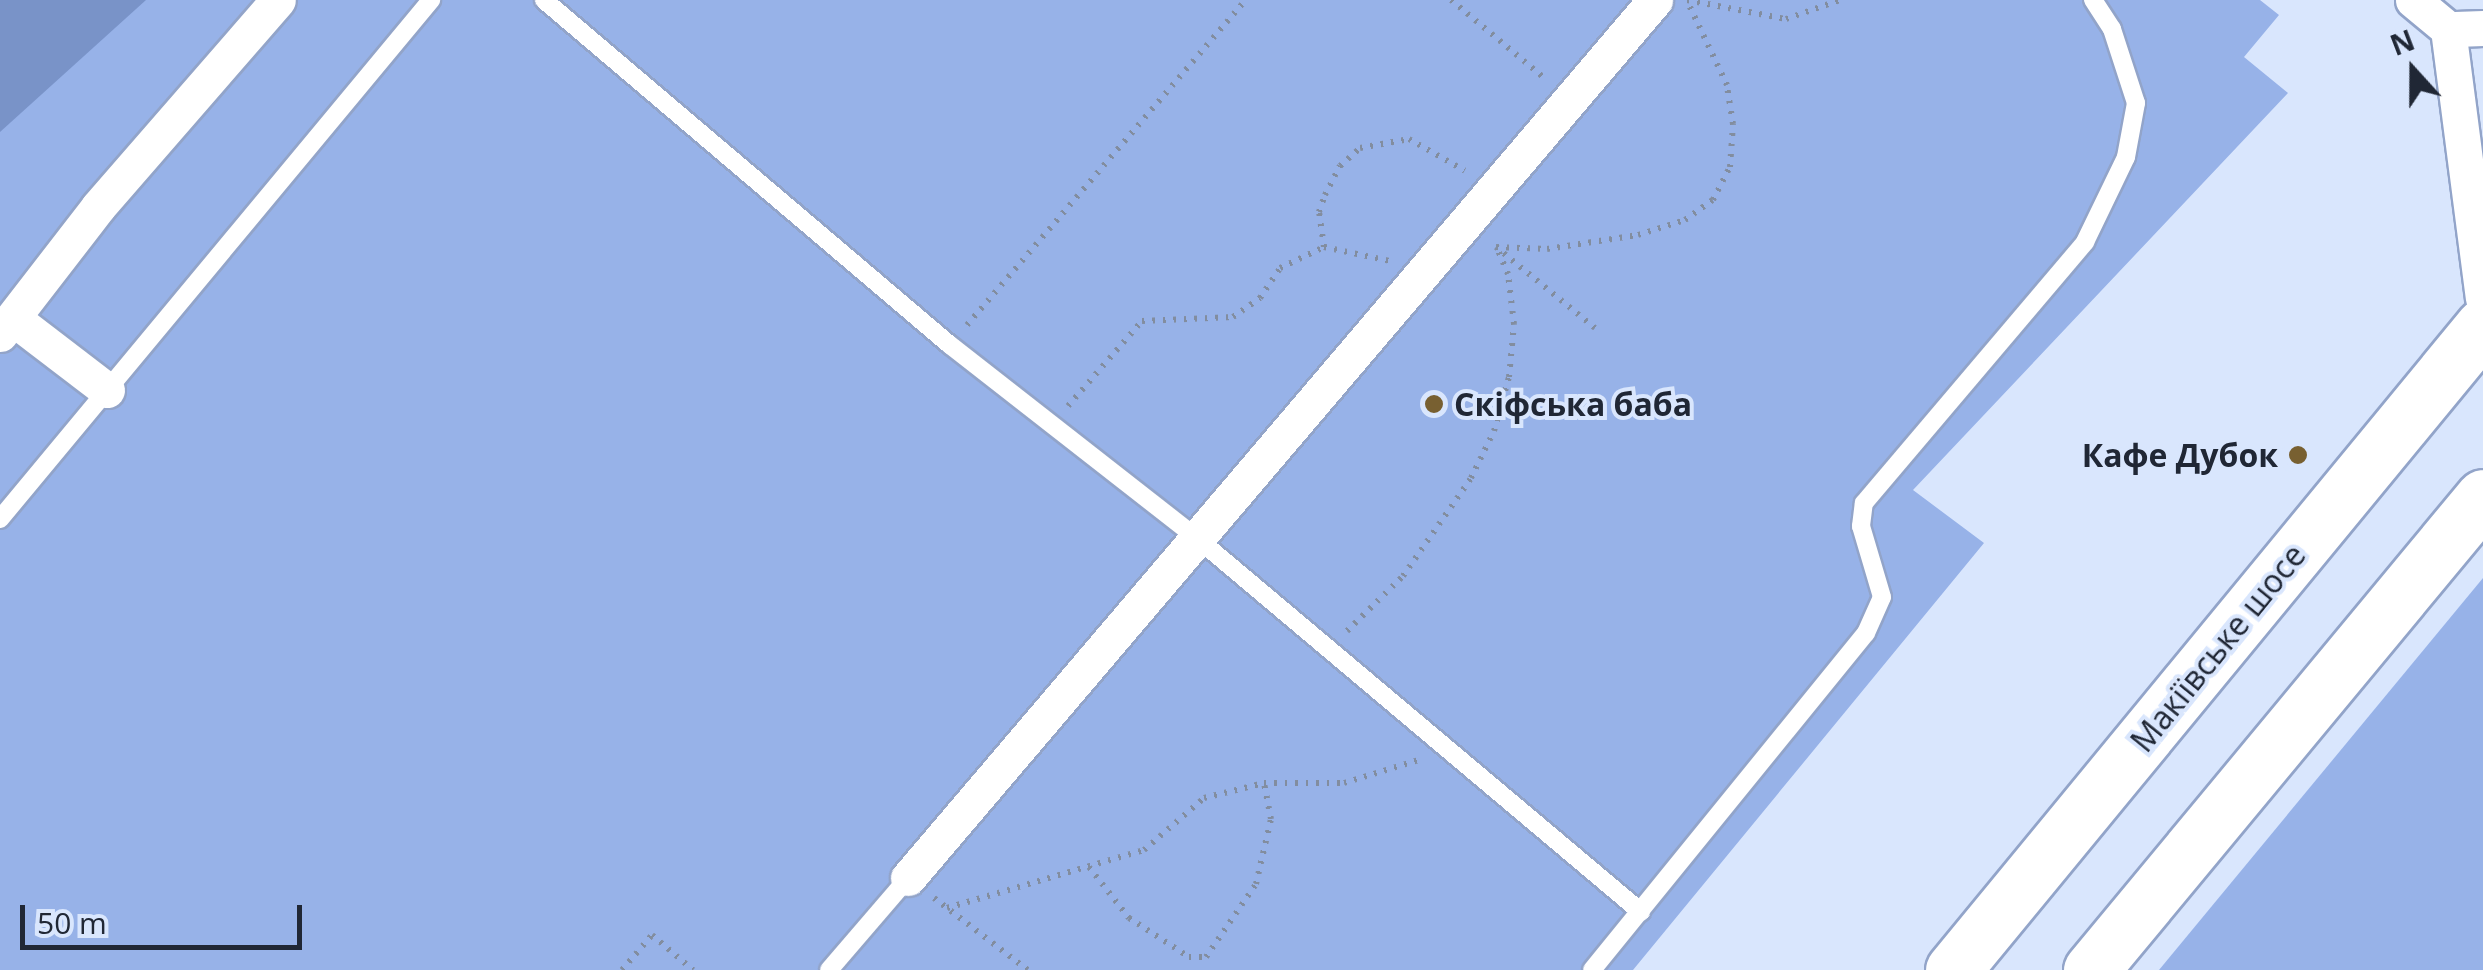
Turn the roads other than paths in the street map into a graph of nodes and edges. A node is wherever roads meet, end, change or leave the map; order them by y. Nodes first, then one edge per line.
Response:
1 (278, 0) edge
2 (431, 0) edge
3 (544, 0) edge
4 (1656, 0) edge
5 (2094, 0) edge
6 (2412, 0) edge
7 (2466, 29) edge
8 (2483, 298) edge
9 (7, 326) edge
10 (2483, 326) edge
11 (107, 390) junction
12 (2483, 497) edge
13 (0, 519) edge
14 (1198, 539) junction
15 (908, 878) joint
16 (1641, 912) junction
17 (829, 970) edge
18 (1592, 970) edge
19 (1953, 970) edge
20 (2090, 970) edge

1 - 9 street
2 - 11 lane
3 - 14 lane
4 - 14 street
5 - 16 lane
6 - 7 street
7 - 8 street
9 - 11 street
10 - 19 main road, Макіївське шосе
11 - 13 lane
12 - 20 main road
14 - 15 street
14 - 16 lane
15 - 17 lane
16 - 18 lane

